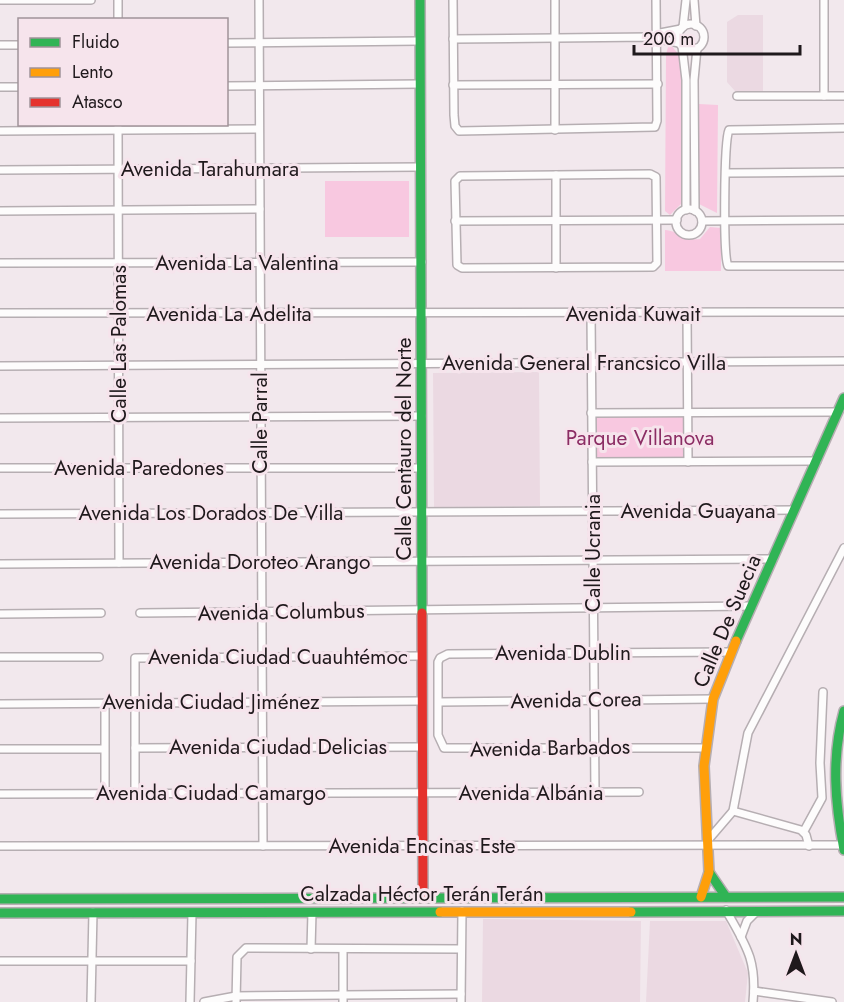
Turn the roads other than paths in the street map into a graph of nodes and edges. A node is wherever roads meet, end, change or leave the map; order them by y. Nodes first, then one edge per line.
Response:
1 (0, 0) edge
2 (91, 0) edge
3 (118, 0) edge
4 (259, 0) edge
5 (420, 0) edge
6 (453, 0) edge
7 (555, 0) edge
8 (656, 0) edge
9 (686, 0) edge
10 (694, 0) edge
11 (824, 0) edge
12 (118, 18) edge
13 (696, 26) junction
14 (682, 28) junction
15 (654, 37) junction
16 (555, 38) junction
17 (453, 39) junction
18 (420, 41) junction
19 (259, 42) junction
20 (228, 43) edge
21 (681, 44) junction
22 (0, 45) edge
23 (18, 45) edge
24 (697, 48) junction
25 (420, 84) junction
26 (658, 84) junction
27 (259, 85) junction
28 (453, 85) junction
29 (555, 85) junction
30 (228, 86) edge
31 (0, 87) edge
32 (18, 87) edge
33 (737, 96) dead end
34 (824, 96) junction
35 (844, 96) edge
36 (690, 122) junction
37 (118, 127) edge
38 (844, 128) edge
39 (259, 129) junction
40 (555, 130) junction
41 (0, 131) edge
42 (420, 167) junction
43 (259, 168) junction
44 (0, 170) edge
45 (118, 170) junction
46 (844, 172) edge
47 (726, 173) junction
48 (555, 175) junction
49 (260, 209) junction
50 (119, 210) junction
51 (686, 210) junction
52 (0, 211) edge
53 (695, 211) junction
54 (677, 220) junction
55 (844, 220) edge
56 (556, 221) junction
57 (656, 221) junction
58 (702, 221) junction
59 (726, 221) junction
60 (455, 222) junction
61 (422, 262) junction
62 (0, 263) edge
63 (119, 263) junction
64 (260, 264) junction
65 (844, 266) edge
66 (556, 268) junction
67 (844, 312) edge
68 (591, 313) junction
69 (0, 314) edge
70 (120, 314) junction
71 (260, 314) junction
72 (422, 314) junction
73 (687, 314) junction
74 (844, 361) edge
75 (687, 362) junction
76 (591, 363) junction
77 (422, 364) junction
78 (260, 365) junction
79 (0, 366) edge
80 (120, 366) junction
81 (844, 398) edge
82 (688, 412) junction
83 (838, 412) junction
84 (591, 413) junction
85 (422, 416) junction
86 (119, 417) junction
87 (260, 417) junction
88 (0, 418) edge
89 (817, 461) junction
90 (592, 462) junction
91 (688, 462) junction
92 (0, 468) edge
93 (120, 468) junction
94 (261, 468) junction
95 (422, 468) junction
96 (794, 510) junction
97 (422, 512) junction
98 (592, 512) junction
99 (261, 513) junction
100 (0, 514) edge
101 (119, 514) junction
102 (844, 548) edge
103 (773, 559) junction
104 (593, 560) junction
105 (261, 562) junction
106 (422, 562) junction
107 (119, 563) junction
108 (0, 564) edge
109 (752, 606) junction
110 (593, 608) junction
111 (421, 610) junction
112 (101, 613) dead end
113 (140, 613) dead end
114 (261, 613) junction
115 (0, 614) edge
116 (731, 652) junction
117 (594, 653) junction
118 (421, 656) junction
119 (0, 657) edge
120 (99, 657) dead end
121 (262, 657) junction
122 (823, 692) dead end
123 (713, 699) junction
124 (422, 700) junction
125 (594, 700) junction
126 (263, 702) junction
127 (439, 702) junction
128 (105, 703) junction
129 (135, 703) junction
130 (0, 704) edge
131 (844, 711) edge
132 (263, 747) junction
133 (422, 747) junction
134 (594, 747) junction
135 (135, 748) junction
136 (705, 748) junction
137 (0, 749) edge
138 (105, 749) junction
139 (263, 792) junction
140 (422, 792) junction
141 (639, 792) dead end
142 (105, 793) junction
143 (135, 793) junction
144 (0, 794) edge
145 (595, 794) junction
146 (733, 811) junction
147 (804, 831) junction
148 (709, 842) junction
149 (0, 846) edge
150 (263, 846) junction
151 (423, 846) junction
152 (809, 846) junction
153 (844, 847) edge
154 (709, 872) junction
155 (540, 897) junction
156 (701, 897) junction
157 (726, 897) junction
158 (844, 897) edge
159 (423, 898) junction
160 (0, 899) edge
161 (138, 899) junction
162 (726, 910) junction
163 (462, 911) junction
164 (757, 911) junction
165 (844, 911) edge
166 (93, 912) junction
167 (312, 912) junction
168 (353, 912) junction
169 (0, 913) edge
170 (192, 913) junction
171 (741, 937) junction
172 (311, 949) junction
173 (461, 949) junction
174 (343, 950) junction
175 (0, 961) edge
176 (92, 961) junction
177 (191, 961) junction
178 (754, 991) junction
179 (343, 998) edge
180 (461, 998) edge
181 (236, 999) edge
182 (92, 1002) edge
183 (190, 1002) edge
184 (204, 1002) edge
185 (753, 1002) edge
186 (832, 1002) edge

1 - 2 street
3 - 12 street
4 - 19 street, Calle Parral
5 - 18 main road, Calle Centauro del Norte
6 - 17 street
7 - 16 street
8 - 15 street
9 - 14 street
10 - 13 street
11 - 34 street
13 - 14 street
13 - 24 street
14 - 15 street
14 - 21 street
15 - 16 street
15 - 21 street
15 - 26 street
16 - 17 street
16 - 29 street
17 - 28 street
18 - 19 street
18 - 25 main road, Calle Centauro del Norte
19 - 20 street
19 - 27 street, Calle Parral
21 - 24 street
21 - 36 street
22 - 23 street
24 - 36 street
25 - 27 street
25 - 42 main road, Calle Centauro del Norte
26 - 29 street
26 - 40 street
27 - 30 street
27 - 39 street, Calle Parral
28 - 29 street
28 - 40 street
29 - 40 street
31 - 32 street
33 - 34 street
34 - 35 street
36 - 51 street
36 - 53 street
37 - 39 street
37 - 41 street
37 - 45 street, Calle Las Palomas
38 - 47 street
39 - 43 street, Calle Parral
42 - 43 street, Avenida Tarahumara
42 - 61 main road, Calle Centauro del Norte
43 - 45 street, Avenida Tarahumara
43 - 49 street, Calle Parral
44 - 45 street, Avenida Tarahumara
45 - 50 street, Calle Las Palomas
46 - 47 street
47 - 59 street
48 - 56 street
48 - 57 street
48 - 60 street
49 - 50 street
49 - 64 street, Calle Parral
50 - 52 street
50 - 63 street, Calle Las Palomas
51 - 53 street
51 - 54 street
53 - 58 street
54 - 57 street
54 - 58 street
55 - 59 street
56 - 57 street
56 - 60 street
56 - 66 street
57 - 66 street
58 - 59 street
59 - 65 street
60 - 66 street
61 - 64 street, Avenida La Valentina
61 - 72 main road, Calle Centauro del Norte
62 - 63 street, Avenida La Valentina
63 - 64 street, Avenida La Valentina
63 - 70 street, Calle Las Palomas
64 - 71 street, Calle Parral
67 - 73 street, Avenida Kuwait
68 - 72 street, Avenida Kuwait
68 - 73 street, Avenida Kuwait
68 - 76 street, Calle Ucrania
69 - 70 street, Avenida La Adelita
70 - 71 street, Avenida La Adelita
70 - 80 street, Calle Las Palomas
71 - 72 street, Avenida La Adelita
71 - 78 street, Calle Parral
72 - 77 main road, Calle Centauro del Norte
73 - 75 street
74 - 75 street, Avenida General Francsico Villa
75 - 76 street, Avenida General Francsico Villa
75 - 82 street
76 - 77 street, Avenida General Francsico Villa
76 - 84 street, Calle Ucrania
77 - 78 street, Avenida General Francsico Villa
77 - 85 main road, Calle Centauro del Norte
78 - 80 street, Avenida General Francsico Villa
78 - 87 street, Calle Parral
79 - 80 street, Avenida General Francsico Villa
80 - 86 street, Calle Las Palomas
81 - 83 main road, Calle De Suecia
82 - 83 street
82 - 84 street
82 - 91 street
83 - 89 main road, Calle De Suecia
84 - 90 street, Calle Ucrania
85 - 87 street
85 - 95 main road, Calle Centauro del Norte
86 - 87 street
86 - 88 street
86 - 93 street, Calle Las Palomas
87 - 94 street, Calle Parral
89 - 91 street
89 - 96 main road, Calle De Suecia
90 - 91 street
90 - 98 street, Calle Ucrania
92 - 93 street, Avenida Paredones
93 - 94 street, Avenida Paredones
93 - 101 street, Calle Las Palomas
94 - 95 street, Avenida Paredones
94 - 99 street, Calle Parral
95 - 97 main road, Calle Centauro del Norte
96 - 98 street, Avenida Guayana
96 - 103 main road, Calle De Suecia
97 - 98 street, Avenida Guayana
97 - 99 street, Avenida Los Dorados De Villa
97 - 106 main road, Calle Centauro del Norte
98 - 104 street, Calle Ucrania
99 - 101 street, Avenida Los Dorados De Villa
99 - 105 street, Calle Parral
100 - 101 street, Avenida Los Dorados De Villa
101 - 107 street, Calle Las Palomas
102 - 146 street
103 - 104 street, Avenida Doroteo Arango
103 - 109 main road, Calle De Suecia
104 - 106 street, Avenida Doroteo Arango
104 - 110 street, Calle Ucrania
105 - 106 street, Avenida Doroteo Arango
105 - 107 street, Avenida Doroteo Arango
105 - 114 street, Calle Parral
106 - 111 main road, Calle Centauro del Norte
107 - 108 street, Avenida Doroteo Arango
109 - 110 street, Avenida Columbus
109 - 116 main road, Calle De Suecia
110 - 111 street, Avenida Columbus
110 - 117 street, Calle Ucrania
111 - 114 street, Avenida Columbus
111 - 118 main road, Calle Centauro del Norte
112 - 115 street
113 - 114 street, Avenida Columbus
114 - 121 street, Calle Parral
116 - 117 street, Avenida Dublin
116 - 123 main road, Calle De Suecia
117 - 125 street, Calle Ucrania
117 - 127 street, Avenida Dublin
118 - 121 street, Avenida Ciudad Cuauhtémoc
118 - 124 main road, Calle Centauro del Norte
119 - 120 street
121 - 126 street, Calle Parral
121 - 129 street, Avenida Ciudad Cuauhtémoc
122 - 147 street
123 - 125 street, Avenida Corea
123 - 136 main road, Calle De Suecia
124 - 126 street, Avenida Ciudad Jiménez
124 - 133 main road, Calle Centauro del Norte
125 - 127 street, Avenida Corea
125 - 134 street, Calle Ucrania
126 - 129 street, Avenida Ciudad Jiménez
126 - 132 street, Calle Parral
127 - 134 street, Avenida Barbados
128 - 129 street, Avenida Ciudad Jiménez
128 - 130 street, Avenida Ciudad Jiménez
128 - 138 street
129 - 135 street
131 - 153 main road
132 - 133 street, Avenida Ciudad Delicias
132 - 135 street, Avenida Ciudad Delicias
132 - 139 street, Calle Parral
133 - 140 main road, Calle Centauro del Norte
134 - 136 street, Avenida Barbados
134 - 145 street, Calle Ucrania
135 - 143 street
136 - 148 main road, Calle De Suecia
137 - 138 street
138 - 142 street
139 - 140 street, Avenida Ciudad Camargo
139 - 143 street, Avenida Ciudad Camargo
139 - 150 street, Calle Parral
140 - 145 street, Avenida Albánia
140 - 151 main road, Calle Centauro del Norte
141 - 145 street, Avenida Albánia
142 - 143 street, Avenida Ciudad Camargo
142 - 144 street, Avenida Ciudad Camargo
146 - 147 street
146 - 148 street
147 - 152 street
148 - 151 street, Avenida Encinas Este
148 - 152 street, Avenida Encinas Este
148 - 154 main road, Calle De Suecia
149 - 150 street, Avenida Encinas Este
150 - 151 street, Avenida Encinas Este
151 - 159 main road, Calle Centauro del Norte
152 - 153 street, Avenida Encinas Este
154 - 156 main road, Calle De Suecia
154 - 157 main road
155 - 156 main road, Calzada Héctor Terán Terán
155 - 159 main road, Calzada Héctor Terán Terán
155 - 163 main road
156 - 157 main road, Calzada Héctor Terán Terán
157 - 158 main road, Calzada Héctor Terán Terán
159 - 161 main road, Calzada Héctor Terán Terán
159 - 168 main road
160 - 161 main road, Calzada Héctor Terán Terán
161 - 166 main road
162 - 163 main road, Calzada Héctor Terán Terán
162 - 164 main road, Calzada Héctor Terán Terán
162 - 171 street
163 - 168 main road, Calzada Héctor Terán Terán
163 - 173 street
164 - 165 main road, Calzada Héctor Terán Terán
164 - 171 street
166 - 169 main road, Calzada Héctor Terán Terán
166 - 170 main road, Calzada Héctor Terán Terán
166 - 176 street
167 - 168 main road, Calzada Héctor Terán Terán
167 - 170 main road, Calzada Héctor Terán Terán
167 - 172 street
170 - 177 street
171 - 178 street
172 - 174 street
172 - 181 street
173 - 174 street
173 - 180 street
174 - 179 street
175 - 176 street
176 - 177 street
176 - 182 street
177 - 183 street
178 - 185 street
178 - 186 street
179 - 180 street
179 - 181 street
181 - 184 street

